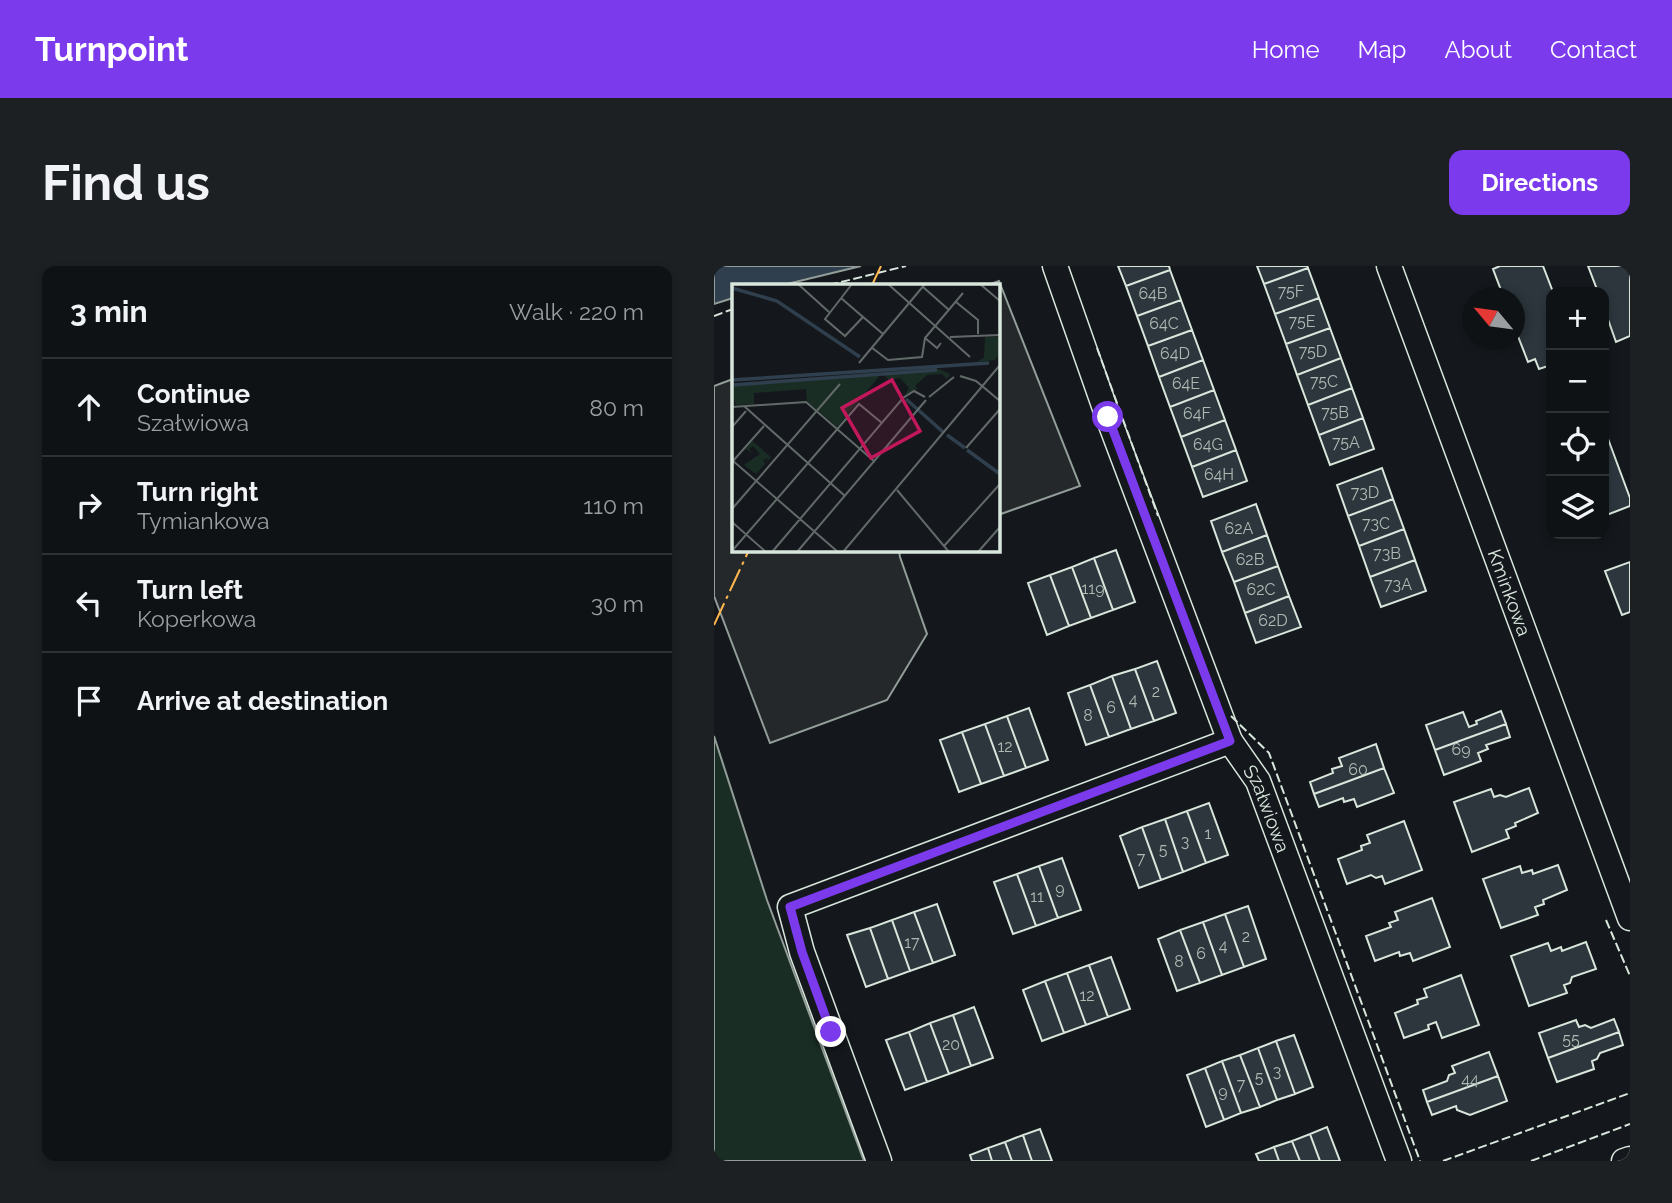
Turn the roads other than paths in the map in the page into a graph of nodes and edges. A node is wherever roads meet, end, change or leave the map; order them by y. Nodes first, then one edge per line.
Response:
1 (1055, 266) edge
2 (1389, 266) edge
3 (1230, 741) junction
4 (1630, 918) edge
5 (1630, 1159) edge
6 (879, 1161) edge
7 (1399, 1161) edge
8 (1624, 1161) edge

1 - 3 street, Szałwiowa
2 - 4 street, Kminkowa
3 - 6 street
3 - 7 street, Szałwiowa
5 - 8 street

